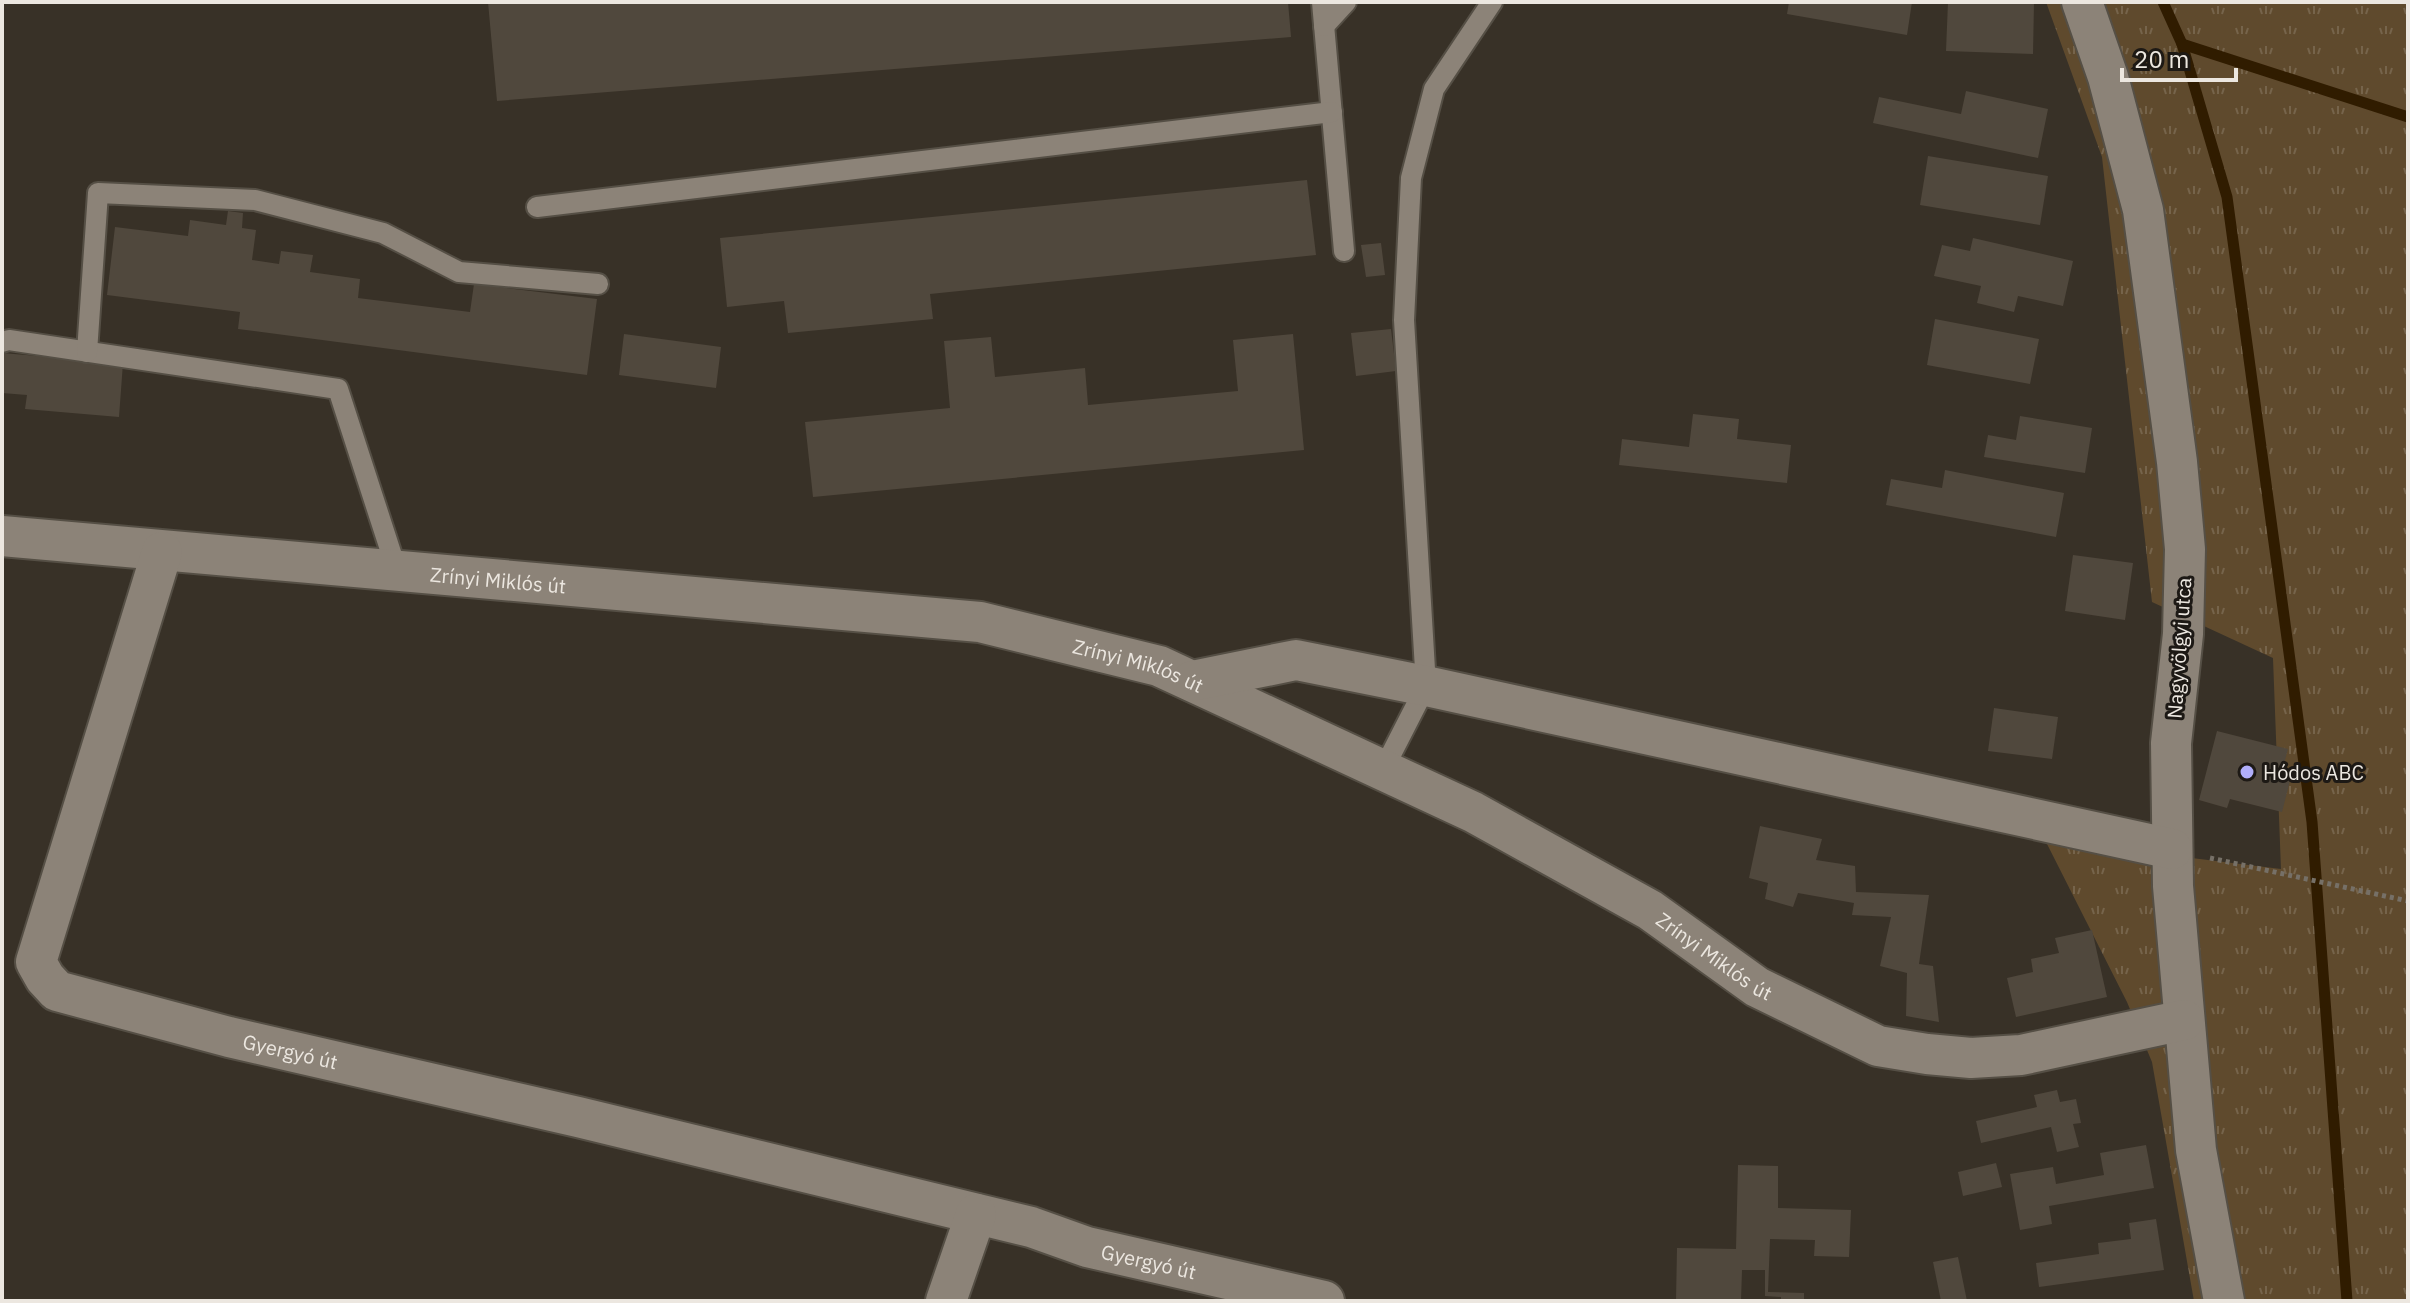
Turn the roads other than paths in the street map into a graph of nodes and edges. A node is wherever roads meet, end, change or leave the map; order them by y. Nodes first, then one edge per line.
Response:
1 (1322, 2) edge
2 (1346, 2) edge
3 (1492, 2) edge
4 (2082, 2) edge
5 (1324, 26) junction
6 (1332, 112) junction
7 (537, 207) dead end
8 (1344, 251) dead end
9 (598, 284) dead end
10 (2, 342) edge
11 (87, 352) junction
12 (2, 536) edge
13 (162, 552) junction
14 (397, 571) junction
15 (1192, 681) junction
16 (1426, 686) junction
17 (1383, 770) junction
18 (2172, 849) junction
19 (2184, 1020) junction
20 (976, 1214) junction
21 (946, 1301) edge
22 (1324, 1301) edge
23 (2224, 1301) edge

1 - 5 lane
2 - 5 lane
3 - 16 lane
4 - 18 street, Nagyvölgyi utca
5 - 6 lane
6 - 7 lane
6 - 8 lane
9 - 11 lane
10 - 11 lane
11 - 14 lane
12 - 13 street, Zrínyi Miklós út
13 - 14 street, Zrínyi Miklós út
13 - 20 street, Gyergyó út
14 - 15 street, Zrínyi Miklós út
15 - 16 street
15 - 17 street, Zrínyi Miklós út
16 - 17 lane
16 - 18 street
17 - 19 street, Zrínyi Miklós út
18 - 19 street, Nagyvölgyi utca
19 - 23 street, Nagyvölgyi utca
20 - 21 street
20 - 22 street, Gyergyó út

